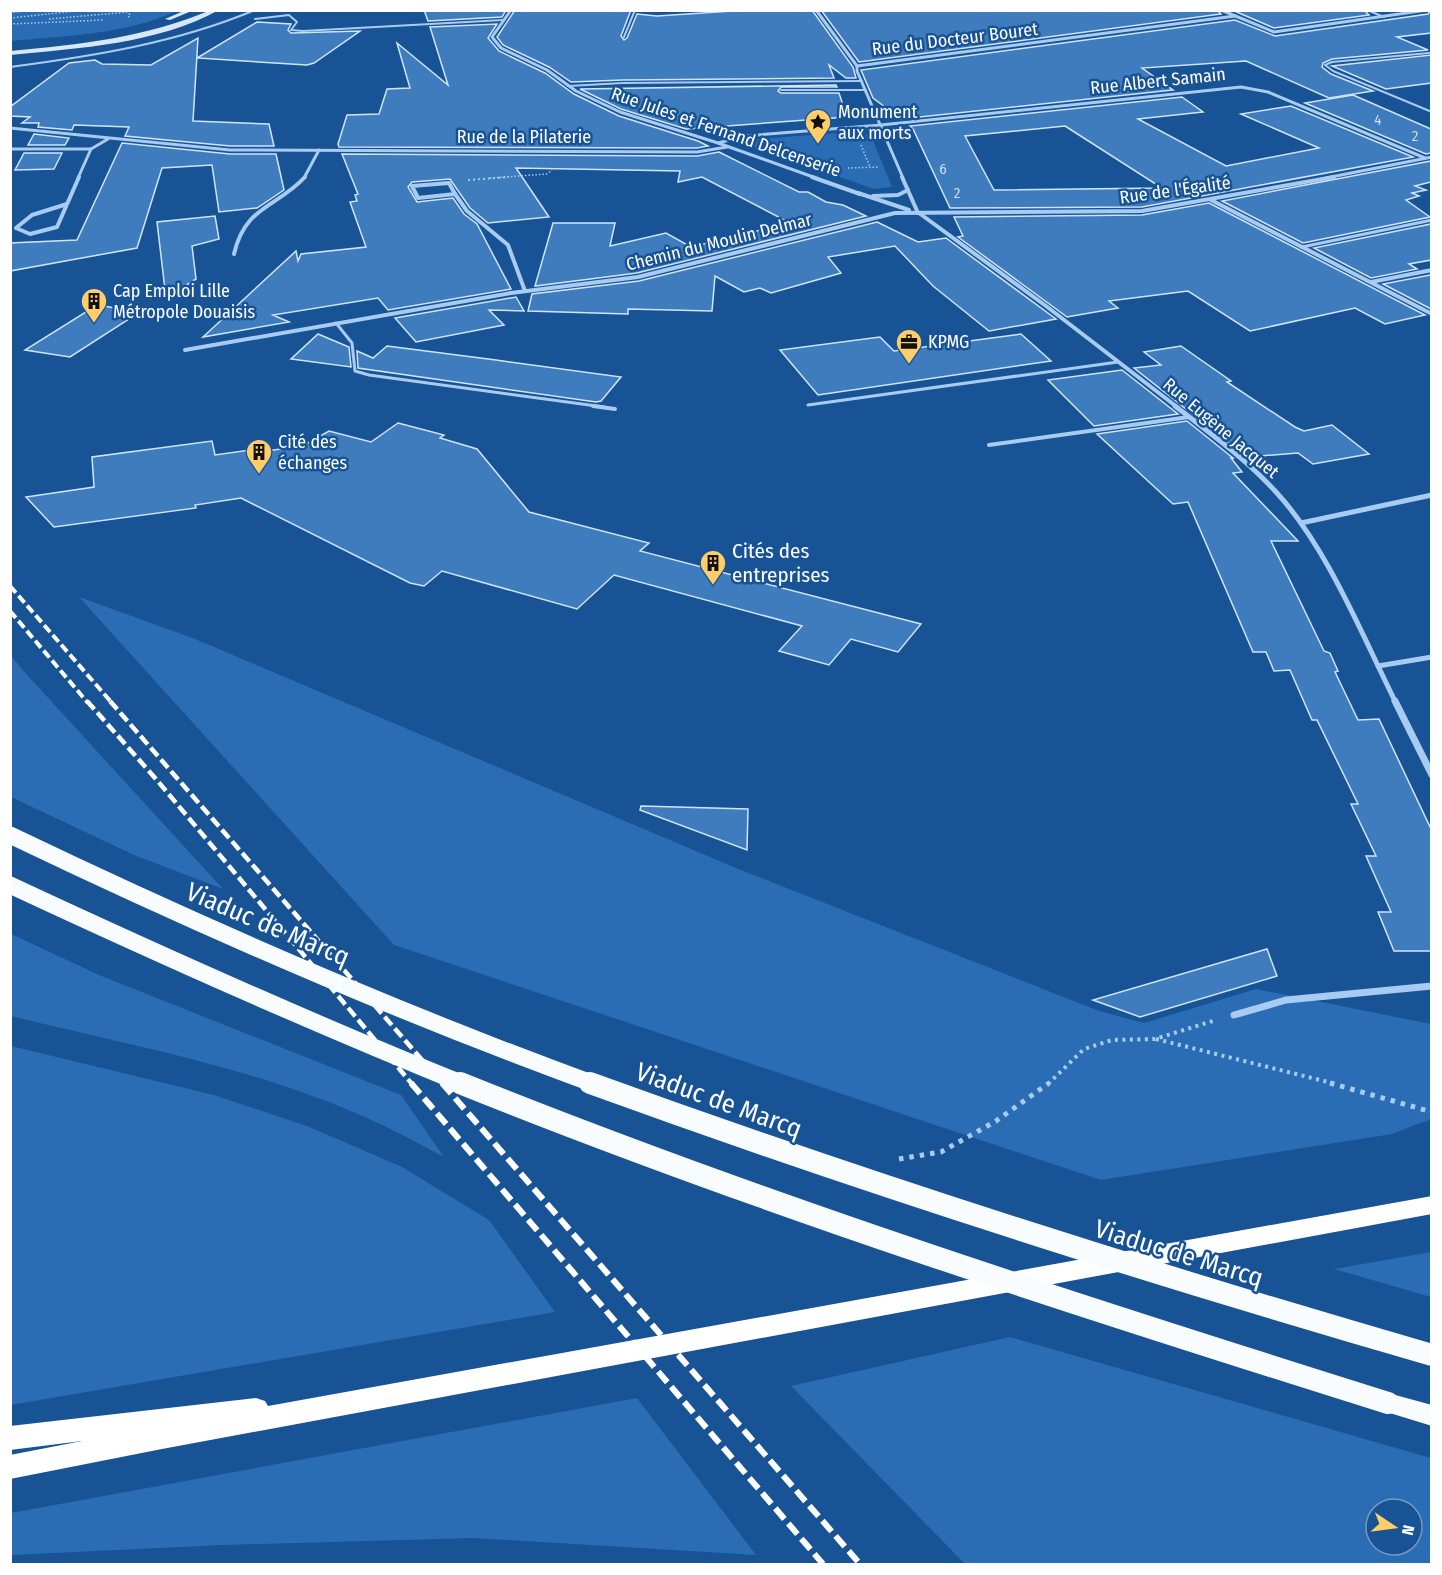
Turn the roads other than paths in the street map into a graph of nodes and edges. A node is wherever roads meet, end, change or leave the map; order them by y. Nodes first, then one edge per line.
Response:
1 (192, 10) edge
2 (217, 10) edge
3 (255, 10) edge
4 (511, 10) edge
5 (634, 10) edge
6 (816, 10) edge
7 (1221, 10) edge
8 (1367, 10) edge
9 (1427, 10) edge
10 (1235, 16) junction
11 (1384, 17) junction
12 (255, 19) dead end
13 (503, 20) junction
14 (158, 23) dead end
15 (131, 30) dead end
16 (624, 37) dead end
17 (10, 46) edge
18 (10, 52) edge
19 (1429, 53) dead end
20 (857, 66) junction
21 (10, 67) edge
22 (862, 81) junction
23 (568, 86) junction
24 (781, 90) dead end
25 (866, 90) junction
26 (1431, 112) edge
27 (881, 125) junction
28 (10, 128) edge
29 (109, 138) junction
30 (718, 143) junction
31 (727, 147) junction
32 (10, 149) edge
33 (91, 149) junction
34 (319, 150) junction
35 (1431, 157) edge
36 (1426, 158) junction
37 (908, 190) junction
38 (858, 193) junction
39 (455, 194) junction
40 (1211, 200) junction
41 (67, 204) junction
42 (918, 213) junction
43 (1431, 220) edge
44 (1302, 247) junction
45 (234, 254) dead end
46 (1431, 270) edge
47 (1370, 282) junction
48 (525, 291) junction
49 (1431, 314) edge
50 (336, 323) junction
51 (186, 350) dead end
52 (1118, 362) junction
53 (808, 405) dead end
54 (615, 409) dead end
55 (1189, 417) junction
56 (989, 445) dead end
57 (1431, 495) edge
58 (1301, 523) junction
59 (1431, 657) edge
60 (1378, 666) junction
61 (1431, 775) edge
62 (10, 835) edge
63 (10, 885) edge
64 (1431, 986) edge
65 (1233, 1015) road end
66 (1431, 1205) edge
67 (1431, 1355) edge
68 (436, 1387) junction
69 (1431, 1416) edge
70 (10, 1438) edge
71 (10, 1467) edge

1 - 14 main road
2 - 18 main road
3 - 21 lane
4 - 13 street, Rue Jules et Fernand Delcenserie
5 - 16 lane
6 - 20 street
7 - 10 street
8 - 11 lane
9 - 11 street
10 - 11 street
10 - 20 street, Rue du Docteur Bouret
12 - 13 lane
13 - 23 street, Rue Jules et Fernand Delcenserie
15 - 17 main road
19 - 26 lane
20 - 22 street
22 - 23 lane
22 - 25 street
23 - 30 street, Rue Jules et Fernand Delcenserie
24 - 25 lane
25 - 27 street
27 - 30 street, Rue Albert Samain
27 - 36 street, Rue Albert Samain
27 - 37 street
28 - 29 street, Rue de la Pilaterie
29 - 33 street
29 - 34 street, Rue de la Pilaterie
30 - 31 street, Rue Jules et Fernand Delcenserie
31 - 34 street, Rue de la Pilaterie
31 - 38 street, Rue Jules et Fernand Delcenserie
32 - 33 street
33 - 41 street
34 - 45 street
35 - 36 street, Rue de l'Égalité
36 - 40 street, Rue de l'Égalité
37 - 38 street, Rue Jules et Fernand Delcenserie
37 - 42 street
38 - 42 street, Rue Jules et Fernand Delcenserie
39 - 39 street
39 - 48 street
40 - 42 street, Rue de l'Égalité
40 - 44 street
41 - 41 street
42 - 48 street, Chemin du Moulin Delmar
42 - 52 street, Rue Eugène Jacquet
43 - 44 lane
44 - 47 street
46 - 47 street
47 - 49 street
48 - 50 street, Chemin du Moulin Delmar
50 - 51 street, Chemin du Moulin Delmar
50 - 54 lane
52 - 53 lane
52 - 55 street, Rue Eugène Jacquet
55 - 56 lane
55 - 58 street, Rue Eugène Jacquet
57 - 58 street
58 - 60 street, Rue Eugène Jacquet
59 - 60 street
60 - 61 street, Rue Eugène Jacquet
62 - 67 highway, Viaduc de Marcq, bridge
63 - 69 highway, bridge
64 - 65 street
66 - 68 highway
68 - 70 highway
68 - 71 highway

